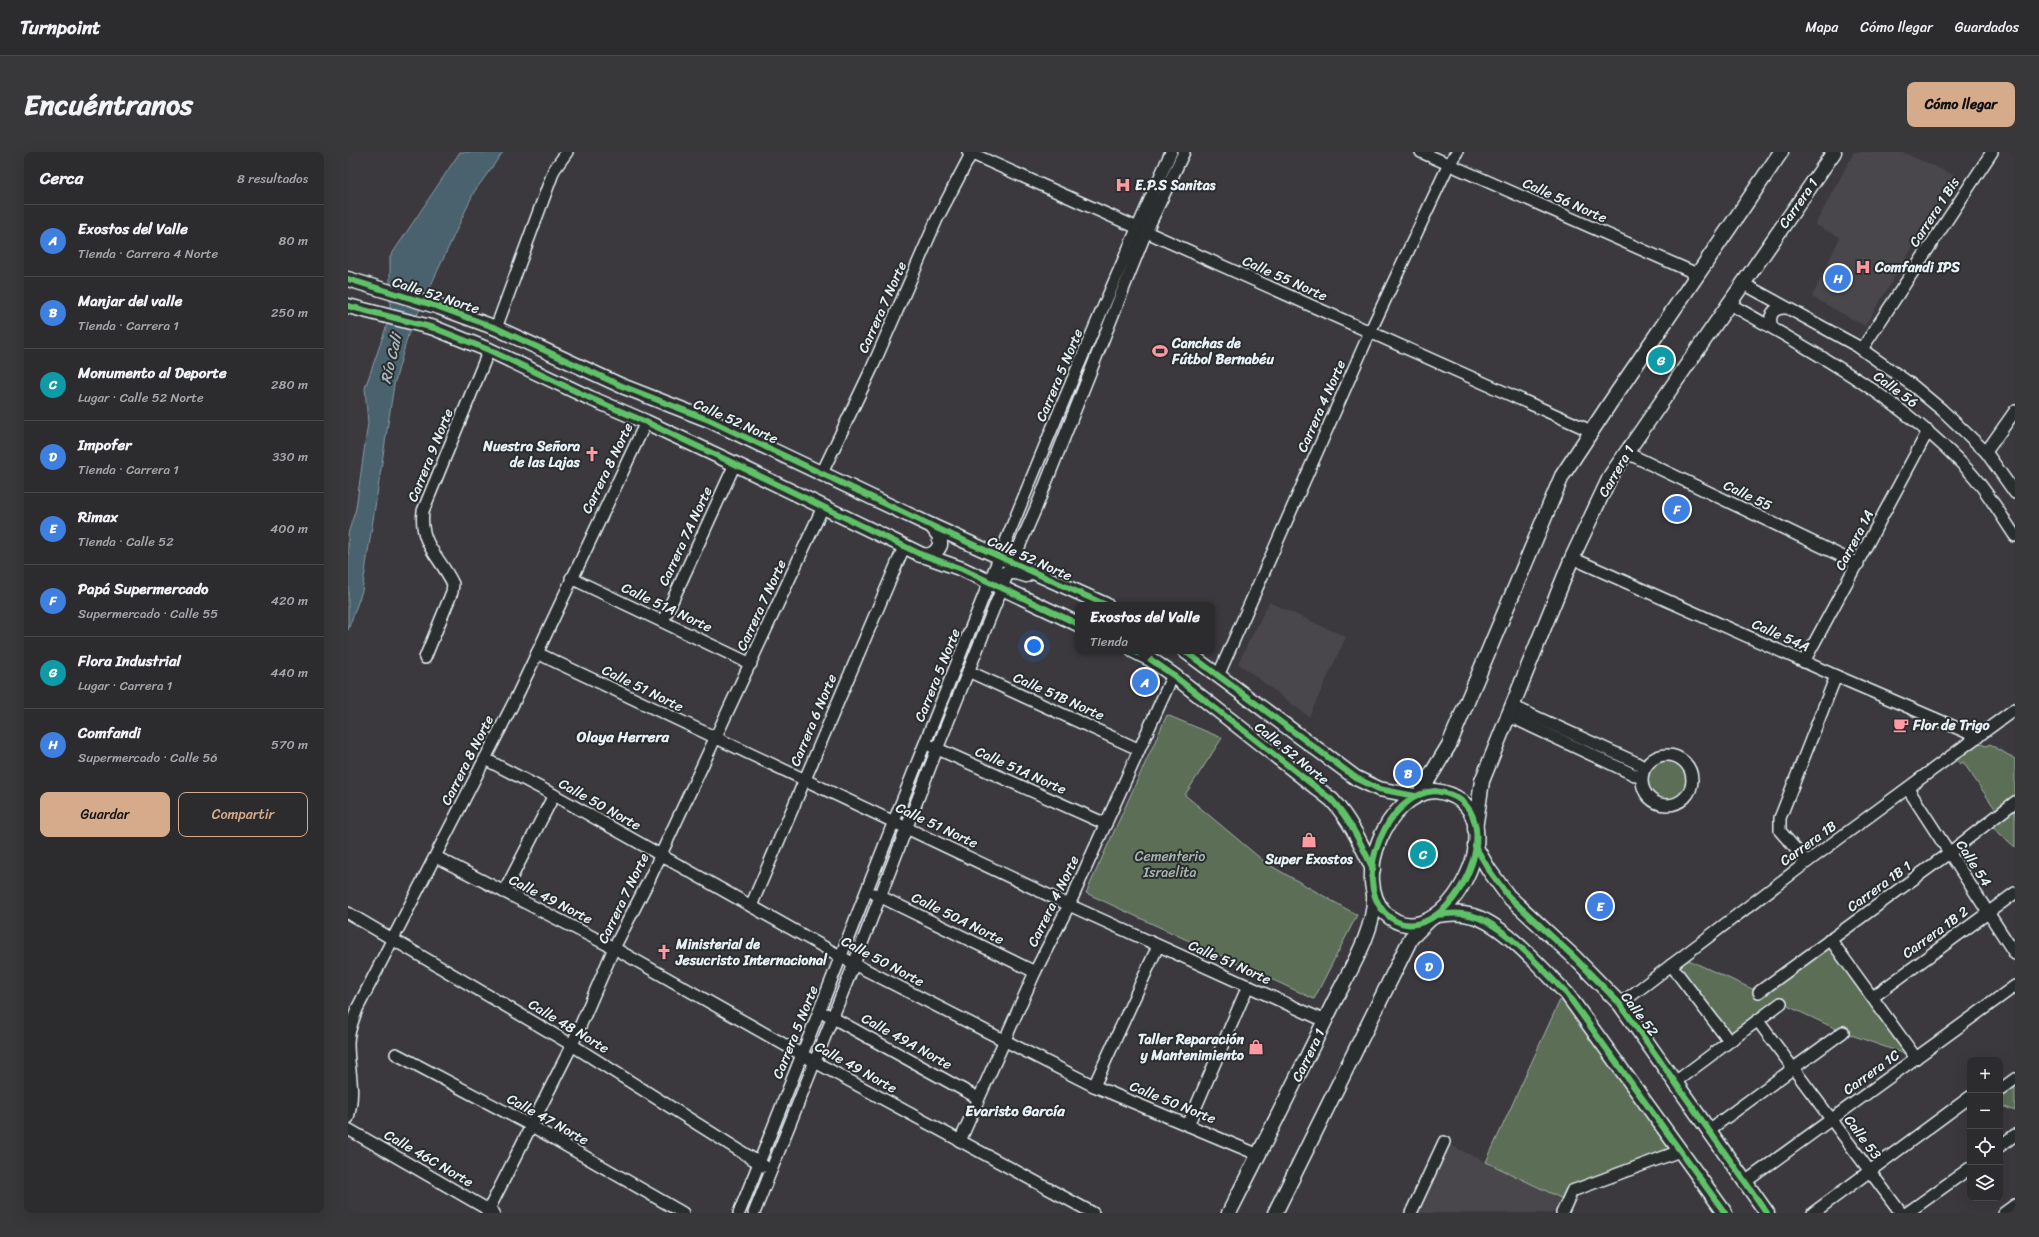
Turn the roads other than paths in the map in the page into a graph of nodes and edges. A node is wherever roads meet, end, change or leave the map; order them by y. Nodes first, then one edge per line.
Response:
1 (567, 152) edge
2 (1171, 152) edge
3 (1184, 152) edge
4 (1422, 152) edge
5 (1457, 152) edge
6 (1781, 152) edge
7 (1834, 152) edge
8 (1992, 152) edge
9 (970, 153) edge
10 (1449, 164) junction
11 (1141, 230) junction
12 (1697, 274) junction
13 (348, 279) edge
14 (1742, 283) junction
15 (1728, 303) junction
16 (348, 306) edge
17 (1786, 308) junction
18 (1772, 327) junction
19 (496, 328) junction
20 (1370, 332) junction
21 (1862, 349) junction
22 (489, 350) junction
23 (603, 377) junction
24 (590, 398) junction
25 (2015, 411) edge
26 (646, 422) junction
27 (1591, 431) junction
28 (1928, 431) junction
29 (1626, 452) junction
30 (1986, 452) junction
31 (735, 464) junction
32 (822, 474) junction
33 (2015, 493) edge
34 (823, 507) junction
35 (932, 526) junction
36 (2015, 536) edge
37 (904, 547) junction
38 (920, 554) junction
39 (1572, 558) junction
40 (1007, 564) junction
41 (1858, 564) junction
42 (571, 578) junction
43 (995, 582) junction
44 (1099, 602) edge
45 (663, 621) junction
46 (1075, 622) edge
47 (537, 653) junction
48 (1140, 654) edge
49 (1189, 654) edge
50 (425, 658) dead end
51 (1804, 662) junction
52 (751, 664) junction
53 (968, 672) junction
54 (1173, 675) junction
55 (1218, 676) junction
56 (1836, 676) junction
57 (2015, 709) edge
58 (1510, 710) junction
59 (1978, 737) junction
60 (715, 739) junction
61 (925, 744) junction
62 (937, 749) junction
63 (1138, 749) junction
64 (485, 759) junction
65 (1643, 773) junction
66 (804, 780) junction
67 (1908, 789) junction
68 (1418, 794) junction
69 (554, 795) junction
70 (2015, 802) edge
71 (894, 821) junction
72 (1106, 824) junction
73 (908, 827) junction
74 (1475, 829) junction
75 (1475, 846) junction
76 (1949, 853) junction
77 (661, 855) junction
78 (436, 857) junction
79 (1806, 862) junction
80 (1373, 869) junction
81 (867, 891) junction
82 (504, 892) junction
83 (2015, 893) edge
84 (1374, 894) junction
85 (881, 897) junction
86 (1068, 905) junction
87 (751, 906) junction
88 (1988, 912) junction
89 (348, 913) edge
90 (1433, 917) junction
91 (1830, 939) junction
92 (392, 940) junction
93 (1158, 946) junction
94 (614, 948) junction
95 (2015, 954) edge
96 (841, 957) junction
97 (854, 964) junction
98 (1671, 965) junction
99 (1036, 972) junction
100 (1248, 986) junction
101 (2015, 986) edge
102 (1759, 992) dead end
103 (1873, 996) junction
104 (1781, 1003) dead end
105 (1620, 1004) junction
106 (820, 1011) junction
107 (832, 1017) junction
108 (1758, 1020) junction
109 (1325, 1021) junction
110 (1843, 1032) dead end
111 (1004, 1041) junction
112 (1729, 1042) junction
113 (572, 1045) junction
114 (396, 1054) dead end
115 (803, 1054) junction
116 (1916, 1058) junction
117 (816, 1062) junction
118 (1793, 1068) junction
119 (2015, 1079) edge
120 (1674, 1082) junction
121 (1094, 1086) junction
122 (2003, 1088) edge
123 (978, 1098) junction
124 (1967, 1100) edge
125 (348, 1118) edge
126 (1831, 1120) junction
127 (1188, 1124) junction
128 (530, 1125) junction
129 (348, 1129) edge
130 (1708, 1130) junction
131 (2015, 1135) edge
132 (960, 1141) junction
133 (1444, 1142) dead end
134 (2003, 1144) edge
135 (1680, 1151) junction
136 (1259, 1154) junction
137 (759, 1163) junction
138 (772, 1170) junction
139 (1967, 1170) edge
140 (1870, 1171) junction
141 (1745, 1182) junction
142 (2015, 1205) edge
143 (490, 1212) edge
144 (683, 1213) edge
145 (739, 1213) edge
146 (754, 1213) edge
147 (1093, 1213) edge
148 (1229, 1213) edge
149 (1275, 1213) edge
150 (1411, 1213) edge
151 (1562, 1213) edge
152 (1725, 1213) edge
153 (1767, 1213) edge
154 (1813, 1213) edge
155 (1901, 1213) edge
156 (1907, 1213) edge
157 (2004, 1213) edge

1 - 19 street
2 - 11 street, Carrera 5 Norte
3 - 11 street, Carrera 5 Norte
4 - 10 street, Calle 56 Norte
5 - 10 street, Carrera 4 Norte
6 - 12 main road
7 - 14 main road, Carrera 1
8 - 21 street, Carrera 1 Bis
9 - 11 street, Calle 55 Norte
9 - 32 street, Carrera 7 Norte
10 - 12 street, Calle 56 Norte
10 - 20 street, Carrera 4 Norte
11 - 20 street, Calle 55 Norte
11 - 40 street, Carrera 5 Norte
12 - 27 main road
13 - 19 main road, Calle 52 Norte
14 - 15 main road, Carrera 1
14 - 17 street, Calle 56
15 - 18 street, Calle 56
15 - 29 main road, Carrera 1
16 - 22 main road
17 - 18 street
17 - 21 street, Calle 56
18 - 28 street, Calle 56
19 - 23 main road, Calle 52 Norte
20 - 27 street, Calle 55 Norte
20 - 55 street, Carrera 4 Norte
21 - 30 street, Calle 56
22 - 24 main road
22 - 50 street, Carrera 9 Norte
23 - 24 main road
23 - 32 main road, Calle 52 Norte
24 - 26 main road
25 - 30 street
26 - 31 main road
26 - 42 street, Carrera 8 Norte
27 - 68 main road
28 - 36 street, Calle 56
28 - 41 street, Carrera 1A
29 - 39 main road, Carrera 1
29 - 41 street, Calle 55
30 - 33 street, Calle 56
31 - 34 main road
31 - 45 street, Carrera 7A Norte
32 - 35 main road, Calle 52 Norte
34 - 37 main road
34 - 52 street, Carrera 7 Norte
35 - 38 main road
35 - 40 main road, Calle 52 Norte
37 - 38 main road
37 - 66 street, Carrera 6 Norte
38 - 43 main road
39 - 51 street, Calle 54A
39 - 58 main road, Carrera 1
40 - 43 main road
40 - 44 main road, Calle 52 Norte
41 - 51 street, Carrera 1A
42 - 45 street, Calle 51A Norte
42 - 47 street, Carrera 8 Norte
43 - 46 main road
43 - 53 street, Carrera 5 Norte
43 - 61 street, Carrera 5 Norte
45 - 52 street, Calle 51A Norte
47 - 60 street, Calle 51 Norte
47 - 64 street, Carrera 8 Norte
48 - 54 main road, Calle 52 Norte
49 - 55 main road, Calle 52 Norte
51 - 56 street, Calle 54A
52 - 60 street, Carrera 7 Norte
53 - 62 street, Carrera 5 Norte
53 - 63 street, Calle 51B Norte
54 - 63 street, Carrera 4 Norte
54 - 80 main road, Calle 52 Norte
55 - 68 main road, Calle 52 Norte
56 - 59 street, Calle 54A
56 - 79 street
57 - 59 street, Carrera 1B
58 - 65 street
58 - 74 main road, Carrera 1
59 - 67 street, Carrera 1B
60 - 66 street, Calle 51 Norte
60 - 77 street, Carrera 7 Norte
61 - 62 street, Calle 51A Norte
61 - 71 street, Carrera 5 Norte
62 - 72 street, Calle 51A Norte
62 - 73 street, Carrera 5 Norte
63 - 72 street, Carrera 4 Norte
64 - 69 street, Calle 50 Norte
64 - 78 street, Carrera 8 Norte
65 - 65 street
66 - 71 street, Calle 51 Norte
66 - 87 street, Carrera 6 Norte
67 - 76 street, Calle 54
67 - 79 street, Carrera 1B
68 - 74 main road
68 - 80 main road
69 - 77 street, Calle 50 Norte
69 - 82 street
70 - 76 street, Carrera 1B 1
71 - 73 street, Calle 51 Norte
71 - 81 street, Carrera 5 Norte
72 - 86 street, Carrera 4 Norte
73 - 85 street, Carrera 5 Norte
73 - 86 street, Calle 51 Norte
74 - 75 main road
75 - 90 main road
75 - 105 main road, Calle 52
76 - 88 street, Calle 54
76 - 91 street, Carrera 1B 1
77 - 87 street, Calle 50 Norte
77 - 94 street, Carrera 7 Norte
78 - 82 street, Calle 49 Norte
78 - 92 street, Carrera 8 Norte
79 - 98 street, Carrera 1B
80 - 84 main road
81 - 85 street, Calle 50A Norte
81 - 96 street, Carrera 5 Norte
82 - 94 street, Calle 49 Norte
83 - 88 street, Carrera 1B 2
84 - 90 main road
84 - 109 main road, Carrera 1
85 - 97 street, Carrera 5 Norte
85 - 99 street, Calle 50A Norte
86 - 93 street, Calle 51 Norte
86 - 99 street, Carrera 4 Norte
87 - 96 street, Calle 50 Norte
88 - 95 street, Calle 54
88 - 103 street, Carrera 1B 2
89 - 92 street, Calle 48 Norte
90 - 135 main road
90 - 149 main road
91 - 102 street, Carrera 1B 1
91 - 103 street
92 - 113 street, Calle 48 Norte
92 - 125 street, Carrera 8 Norte
93 - 100 street, Calle 51 Norte
93 - 121 street
94 - 113 street, Carrera 7 Norte
94 - 115 street, Calle 49 Norte
96 - 97 street, Calle 50 Norte
96 - 106 street, Carrera 5 Norte
97 - 107 street, Carrera 5 Norte
97 - 111 street, Calle 50 Norte
98 - 105 street, Carrera 1B
98 - 112 street
99 - 111 street, Carrera 4 Norte
100 - 109 street, Calle 51 Norte
100 - 127 street
101 - 116 street, Carrera 1C
103 - 116 street
104 - 108 street
105 - 120 main road, Calle 52
106 - 107 street, Calle 49A Norte
106 - 115 street, Carrera 5 Norte
107 - 117 street, Carrera 5 Norte
107 - 123 street, Calle 49A Norte
108 - 112 street
108 - 118 street, Calle 53
109 - 136 main road, Carrera 1
110 - 118 street
111 - 121 street, Calle 50 Norte
111 - 123 street, Carrera 4 Norte
112 - 120 street
113 - 128 street, Carrera 7 Norte
113 - 137 street, Calle 48 Norte
114 - 128 street, Calle 47 Norte
115 - 117 street, Calle 49 Norte
115 - 137 street, Carrera 5 Norte
116 - 126 street, Carrera 1C
117 - 132 street, Calle 49 Norte
117 - 138 street, Carrera 5 Norte
118 - 126 street, Calle 53
118 - 130 street
119 - 122 street
120 - 130 main road, Calle 52
121 - 127 street, Calle 50 Norte
123 - 132 street, Carrera 4 Norte
124 - 140 street
126 - 140 street, Calle 53
126 - 141 street, Carrera 1C
127 - 136 street, Calle 50 Norte
128 - 143 street, Carrera 7 Norte
128 - 144 street, Calle 47 Norte
129 - 143 street, Calle 46C Norte
130 - 141 main road, Calle 52
131 - 134 street
132 - 147 street, Calle 49 Norte
133 - 150 street
135 - 151 street
135 - 152 main road
136 - 148 main road, Carrera 1
137 - 138 street, Calle 48 Norte
137 - 145 street, Carrera 5 Norte
138 - 146 street, Carrera 5 Norte
139 - 156 street
140 - 154 street
140 - 155 street, Calle 53
141 - 153 main road, Calle 52
142 - 157 street

